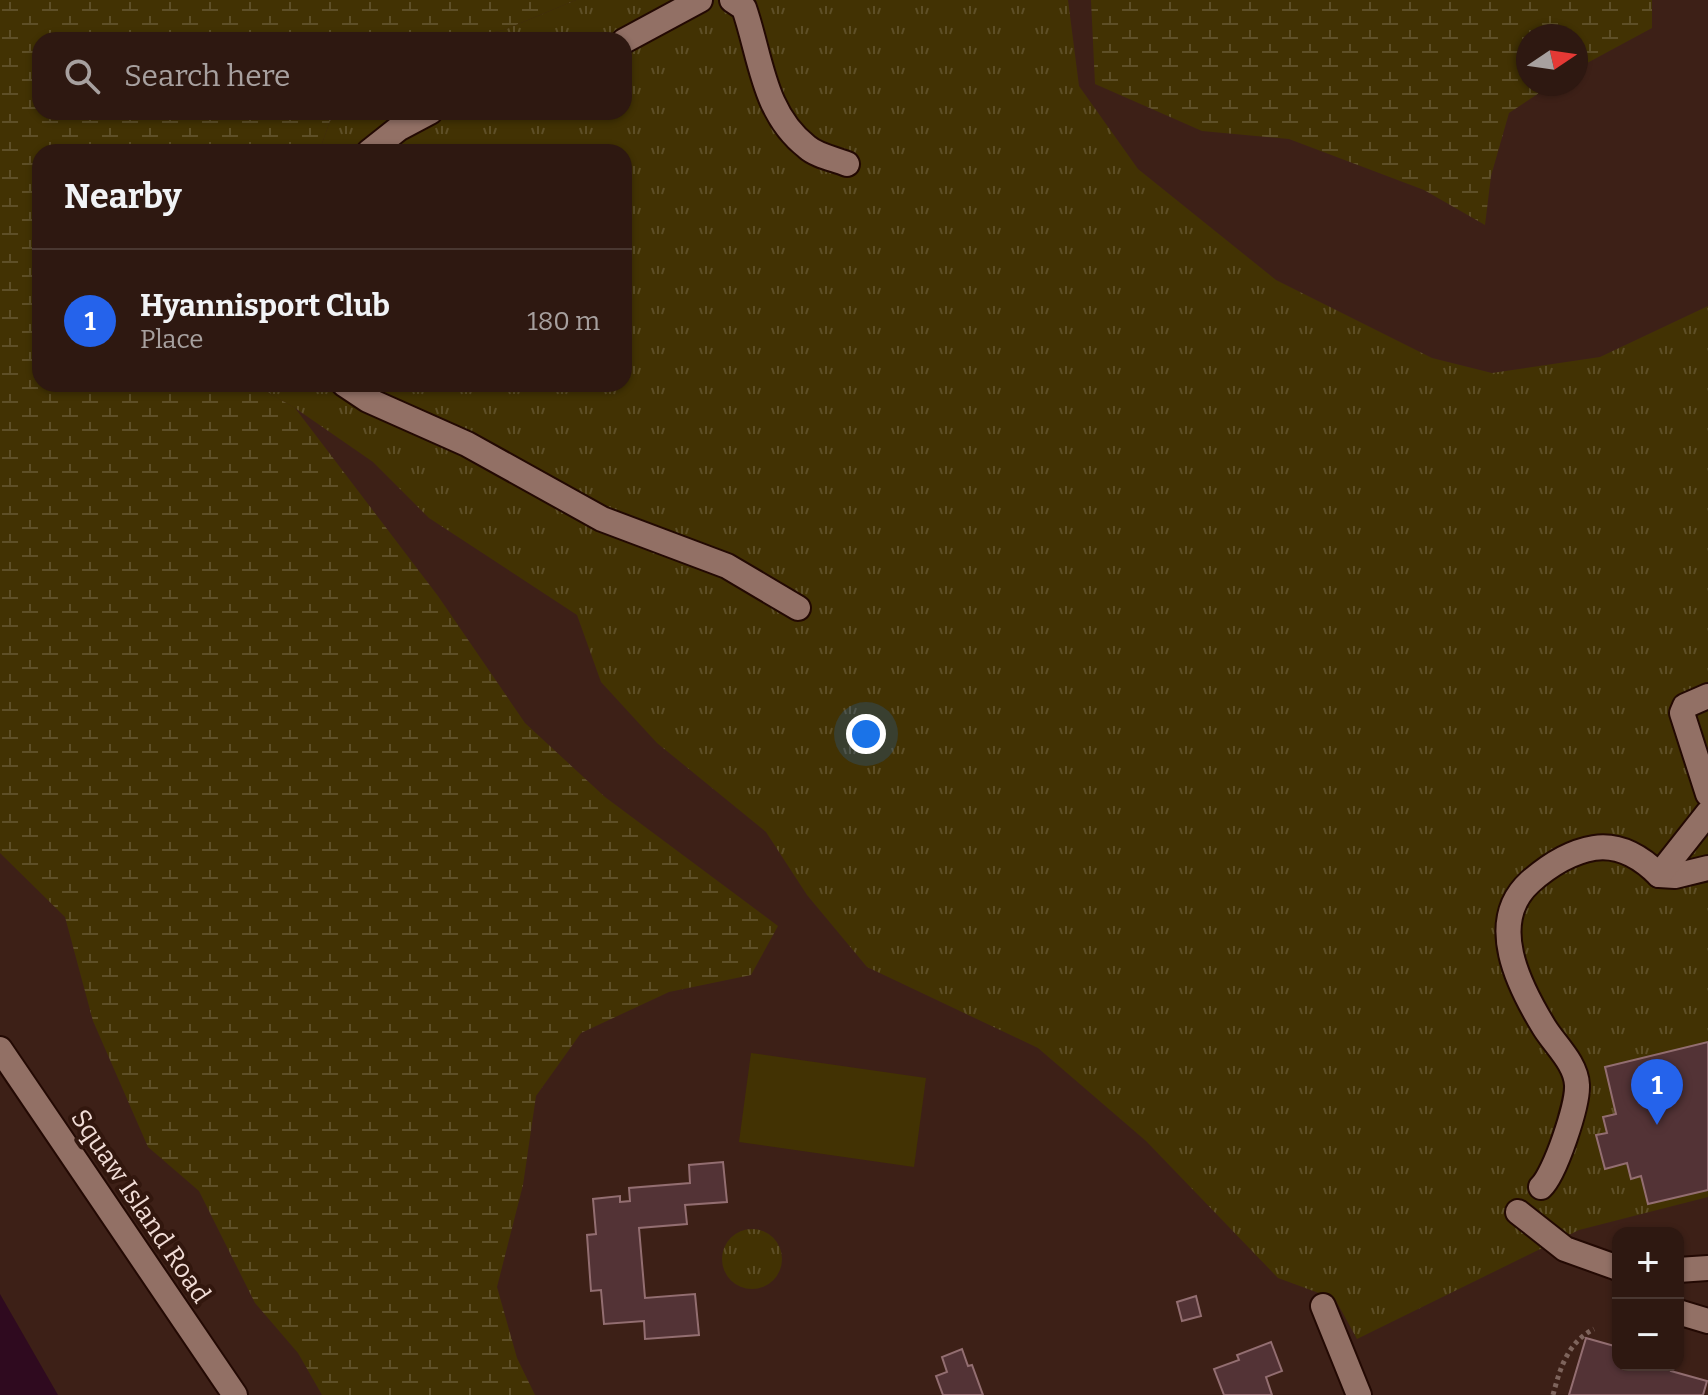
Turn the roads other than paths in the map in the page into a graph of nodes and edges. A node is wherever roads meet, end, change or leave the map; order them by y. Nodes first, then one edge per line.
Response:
1 (700, 0) edge
2 (732, 0) edge
3 (632, 37) edge
4 (415, 120) edge
5 (379, 144) edge
6 (847, 164) dead end
7 (356, 392) edge
8 (798, 608) dead end
9 (1708, 677) edge
10 (1700, 699) edge
11 (1708, 794) edge
12 (1708, 813) edge
13 (1708, 868) edge
14 (1659, 875) junction
15 (0, 1049) edge
16 (1541, 1187) dead end
17 (1518, 1212) dead end
18 (1612, 1266) edge
19 (1708, 1268) edge
20 (1684, 1270) edge
21 (1323, 1306) dead end
22 (1684, 1314) edge
23 (1708, 1321) edge
24 (235, 1395) edge
25 (1359, 1395) edge

1 - 3 street
2 - 6 street
4 - 5 street
7 - 8 street
9 - 10 street
10 - 11 street
12 - 14 street
13 - 14 street
14 - 16 street
15 - 24 street, Squaw Island Road
17 - 18 street
19 - 20 street
21 - 25 street
22 - 23 street

